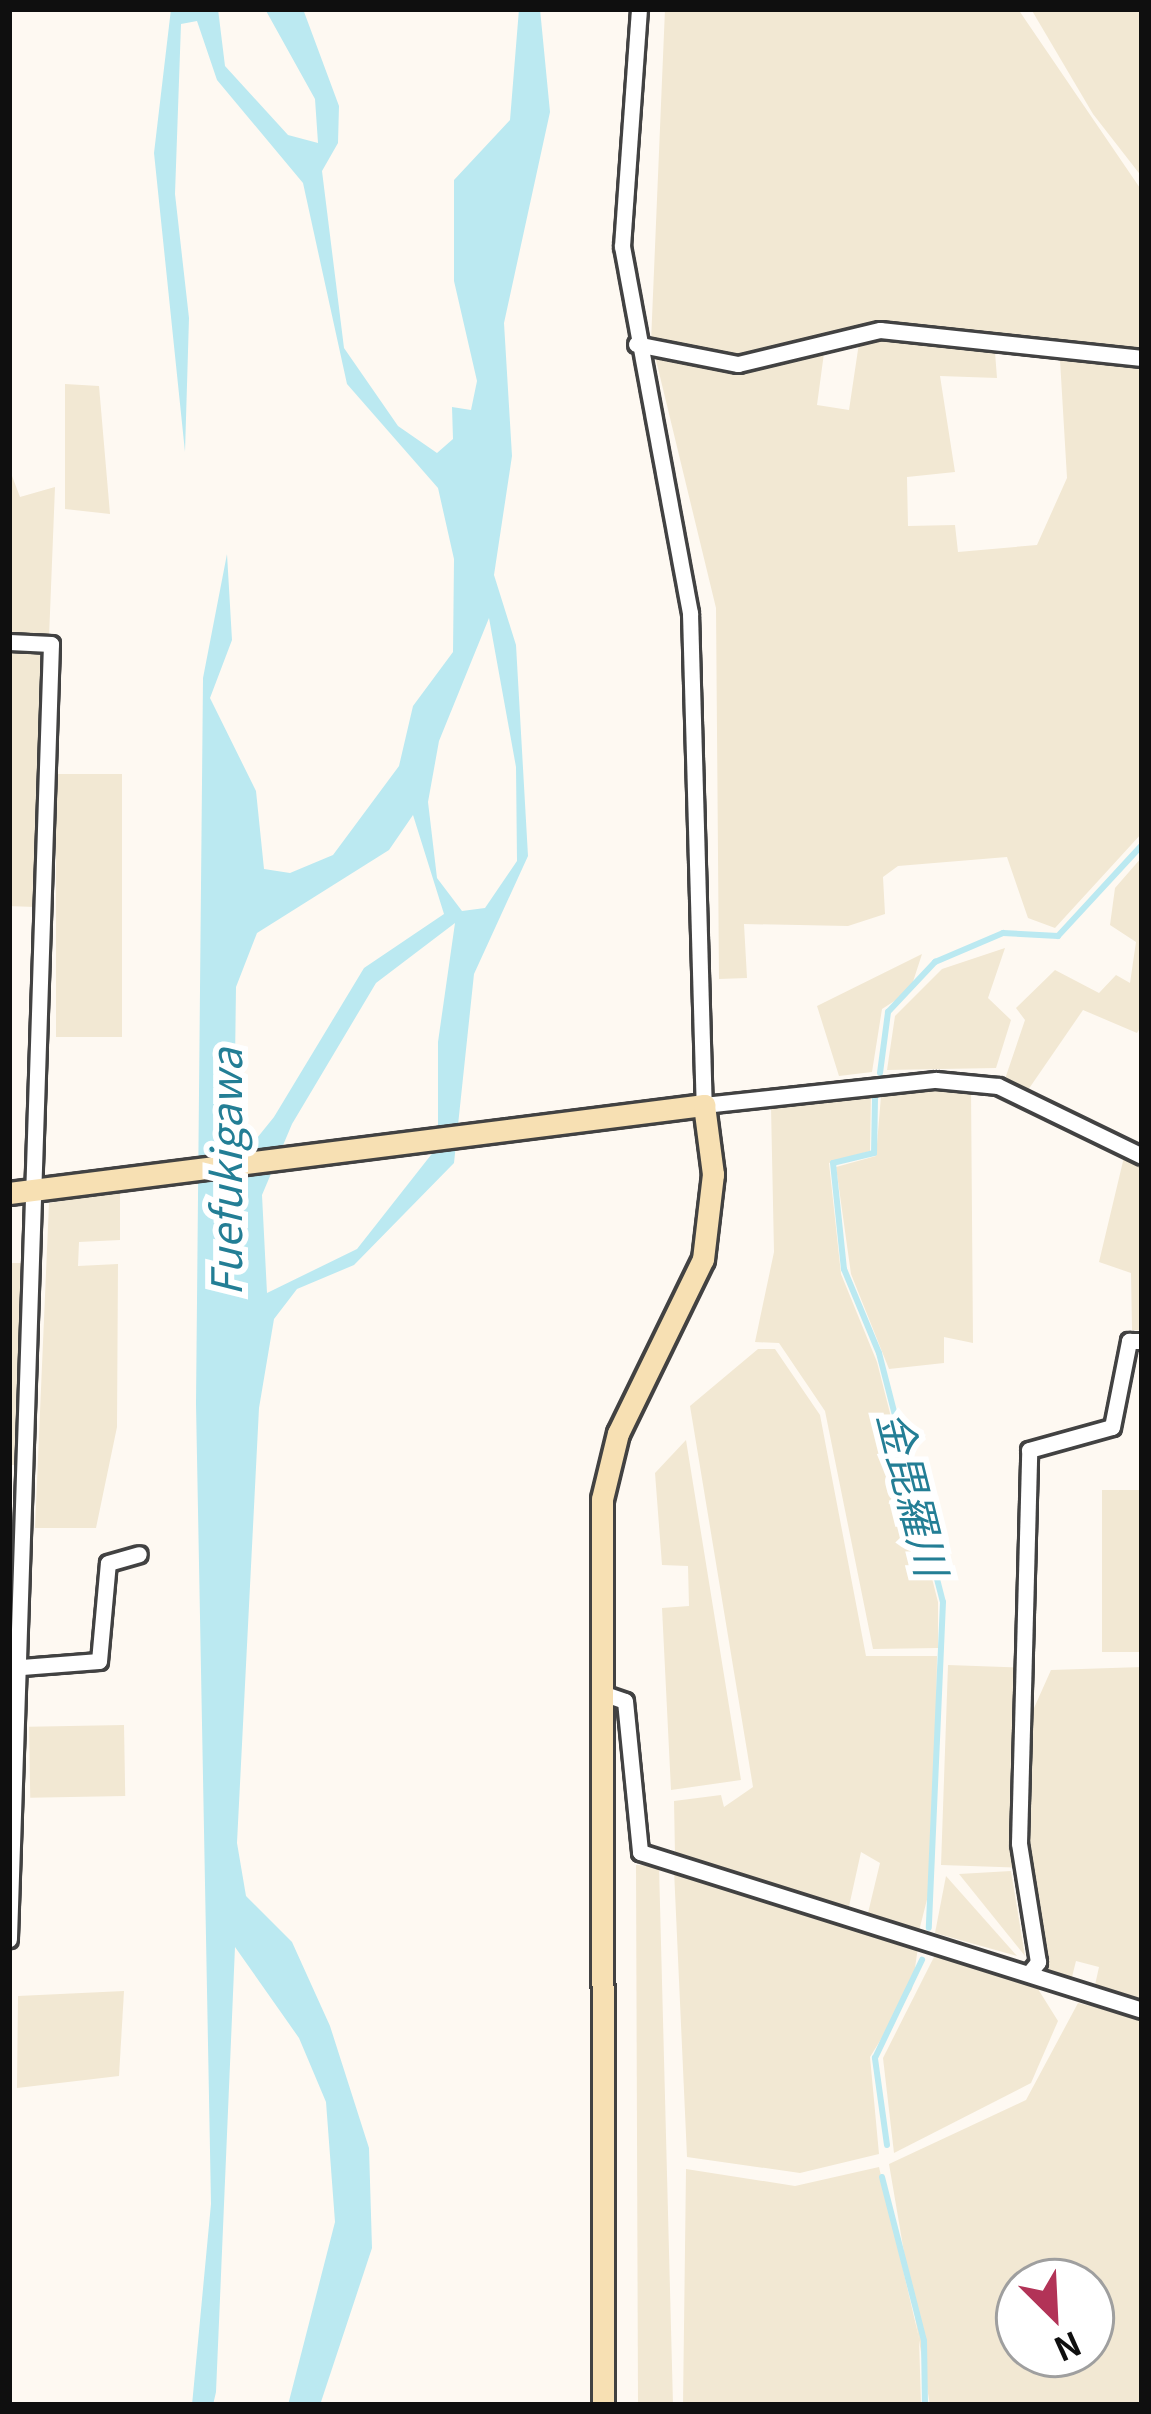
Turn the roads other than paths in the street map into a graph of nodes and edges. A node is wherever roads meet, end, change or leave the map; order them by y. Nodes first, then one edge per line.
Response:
1 (639, 9) edge
2 (636, 344) junction
3 (1142, 358) edge
4 (9, 642) edge
5 (704, 1106) junction
6 (1142, 1156) edge
7 (37, 1191) junction
8 (9, 1192) edge
9 (1142, 1341) edge
10 (139, 1554) dead end
11 (15, 1669) edge
12 (602, 1693) junction
13 (9, 1939) edge
14 (1030, 1972) junction
15 (1142, 2010) edge
16 (603, 2405) edge

1 - 2 street
2 - 3 street
2 - 5 street
4 - 7 street
5 - 6 street
5 - 7 street
5 - 12 street
7 - 8 street
7 - 11 street
9 - 14 street
10 - 11 street
11 - 13 street
12 - 14 street
12 - 16 street
14 - 15 street

